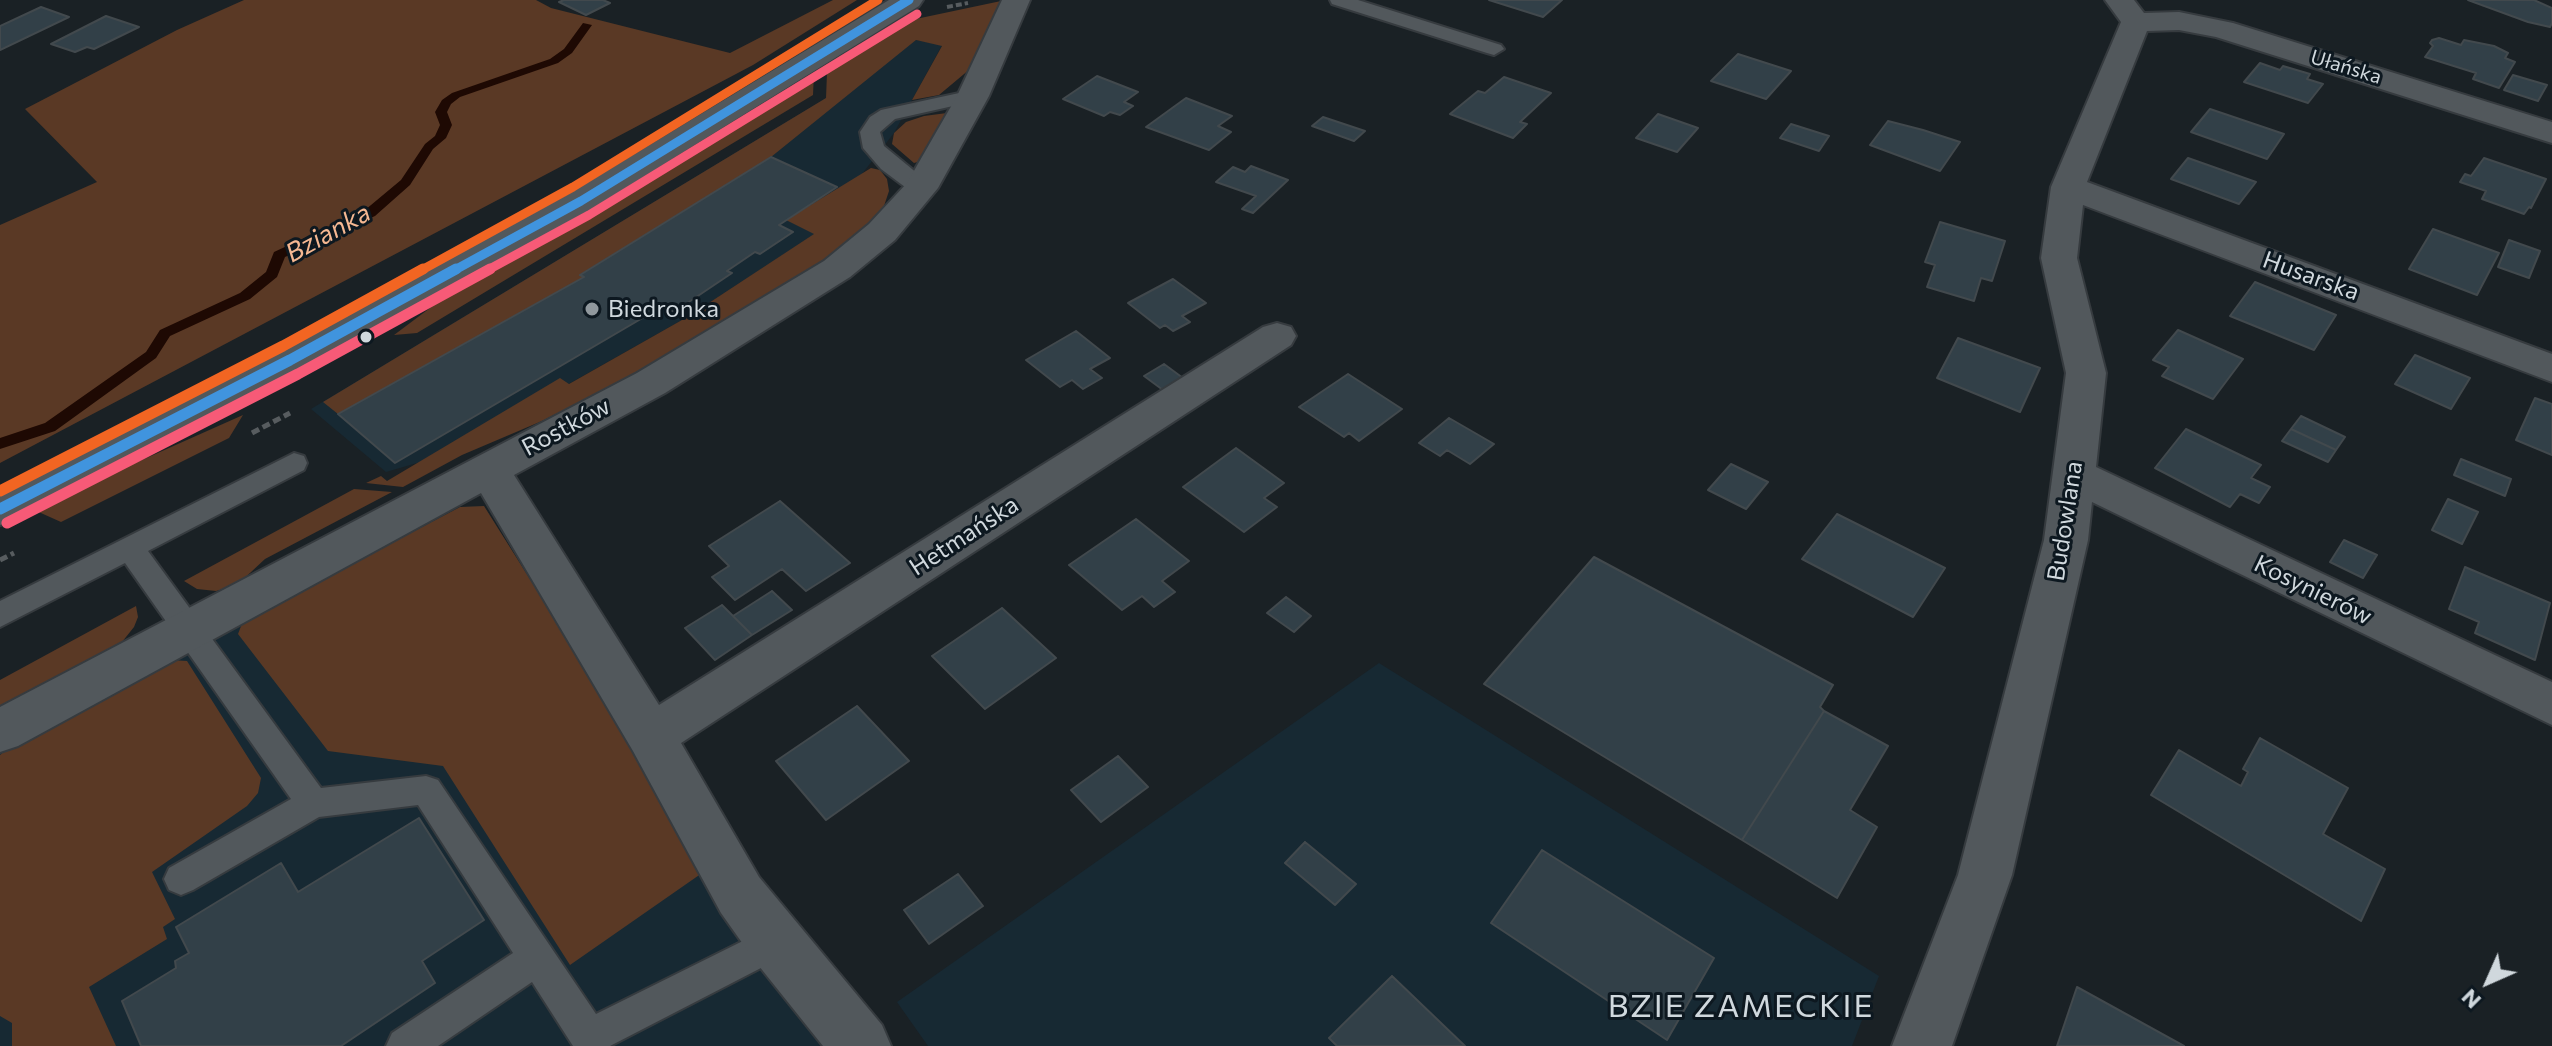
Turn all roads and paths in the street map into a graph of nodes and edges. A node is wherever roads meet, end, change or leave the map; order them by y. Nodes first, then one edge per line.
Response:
1 (909, 0) edge
2 (1016, 0) edge
3 (1339, 0) edge
4 (2128, 11) edge
5 (1494, 49) dead end
6 (973, 96) junction
7 (2552, 133) edge
8 (2068, 187) junction
9 (921, 188) junction
10 (1277, 336) dead end
11 (2552, 369) edge
12 (294, 463) dead end
13 (488, 469) junction
14 (2074, 475) junction
15 (0, 509) edge
16 (130, 548) junction
17 (0, 615) edge
18 (190, 629) junction
19 (2552, 705) edge
20 (0, 731) edge
21 (651, 736) junction
22 (313, 803) junction
23 (181, 879) dead end
24 (775, 942) junction
25 (536, 958) junction
26 (582, 1042) edge
27 (405, 1046) edge
28 (861, 1046) edge
29 (1922, 1046) edge

1 - 15 street
2 - 6 street, Rostków
3 - 5 lane
4 - 7 street, Ułańska
4 - 8 street, Budowlana
6 - 9 street, Rostków
6 - 9 lane
8 - 11 street, Husarska
8 - 14 street, Budowlana
9 - 13 street, Rostków
10 - 21 street, Hetmańska
12 - 16 lane
13 - 18 street, Rostków
13 - 21 street
14 - 19 street, Kosynierów
14 - 29 street, Budowlana
16 - 17 lane
16 - 18 lane
18 - 20 street, Rostków
18 - 22 lane
21 - 24 street
22 - 23 lane
22 - 25 lane
24 - 26 lane
24 - 28 street
25 - 26 lane
25 - 27 lane

